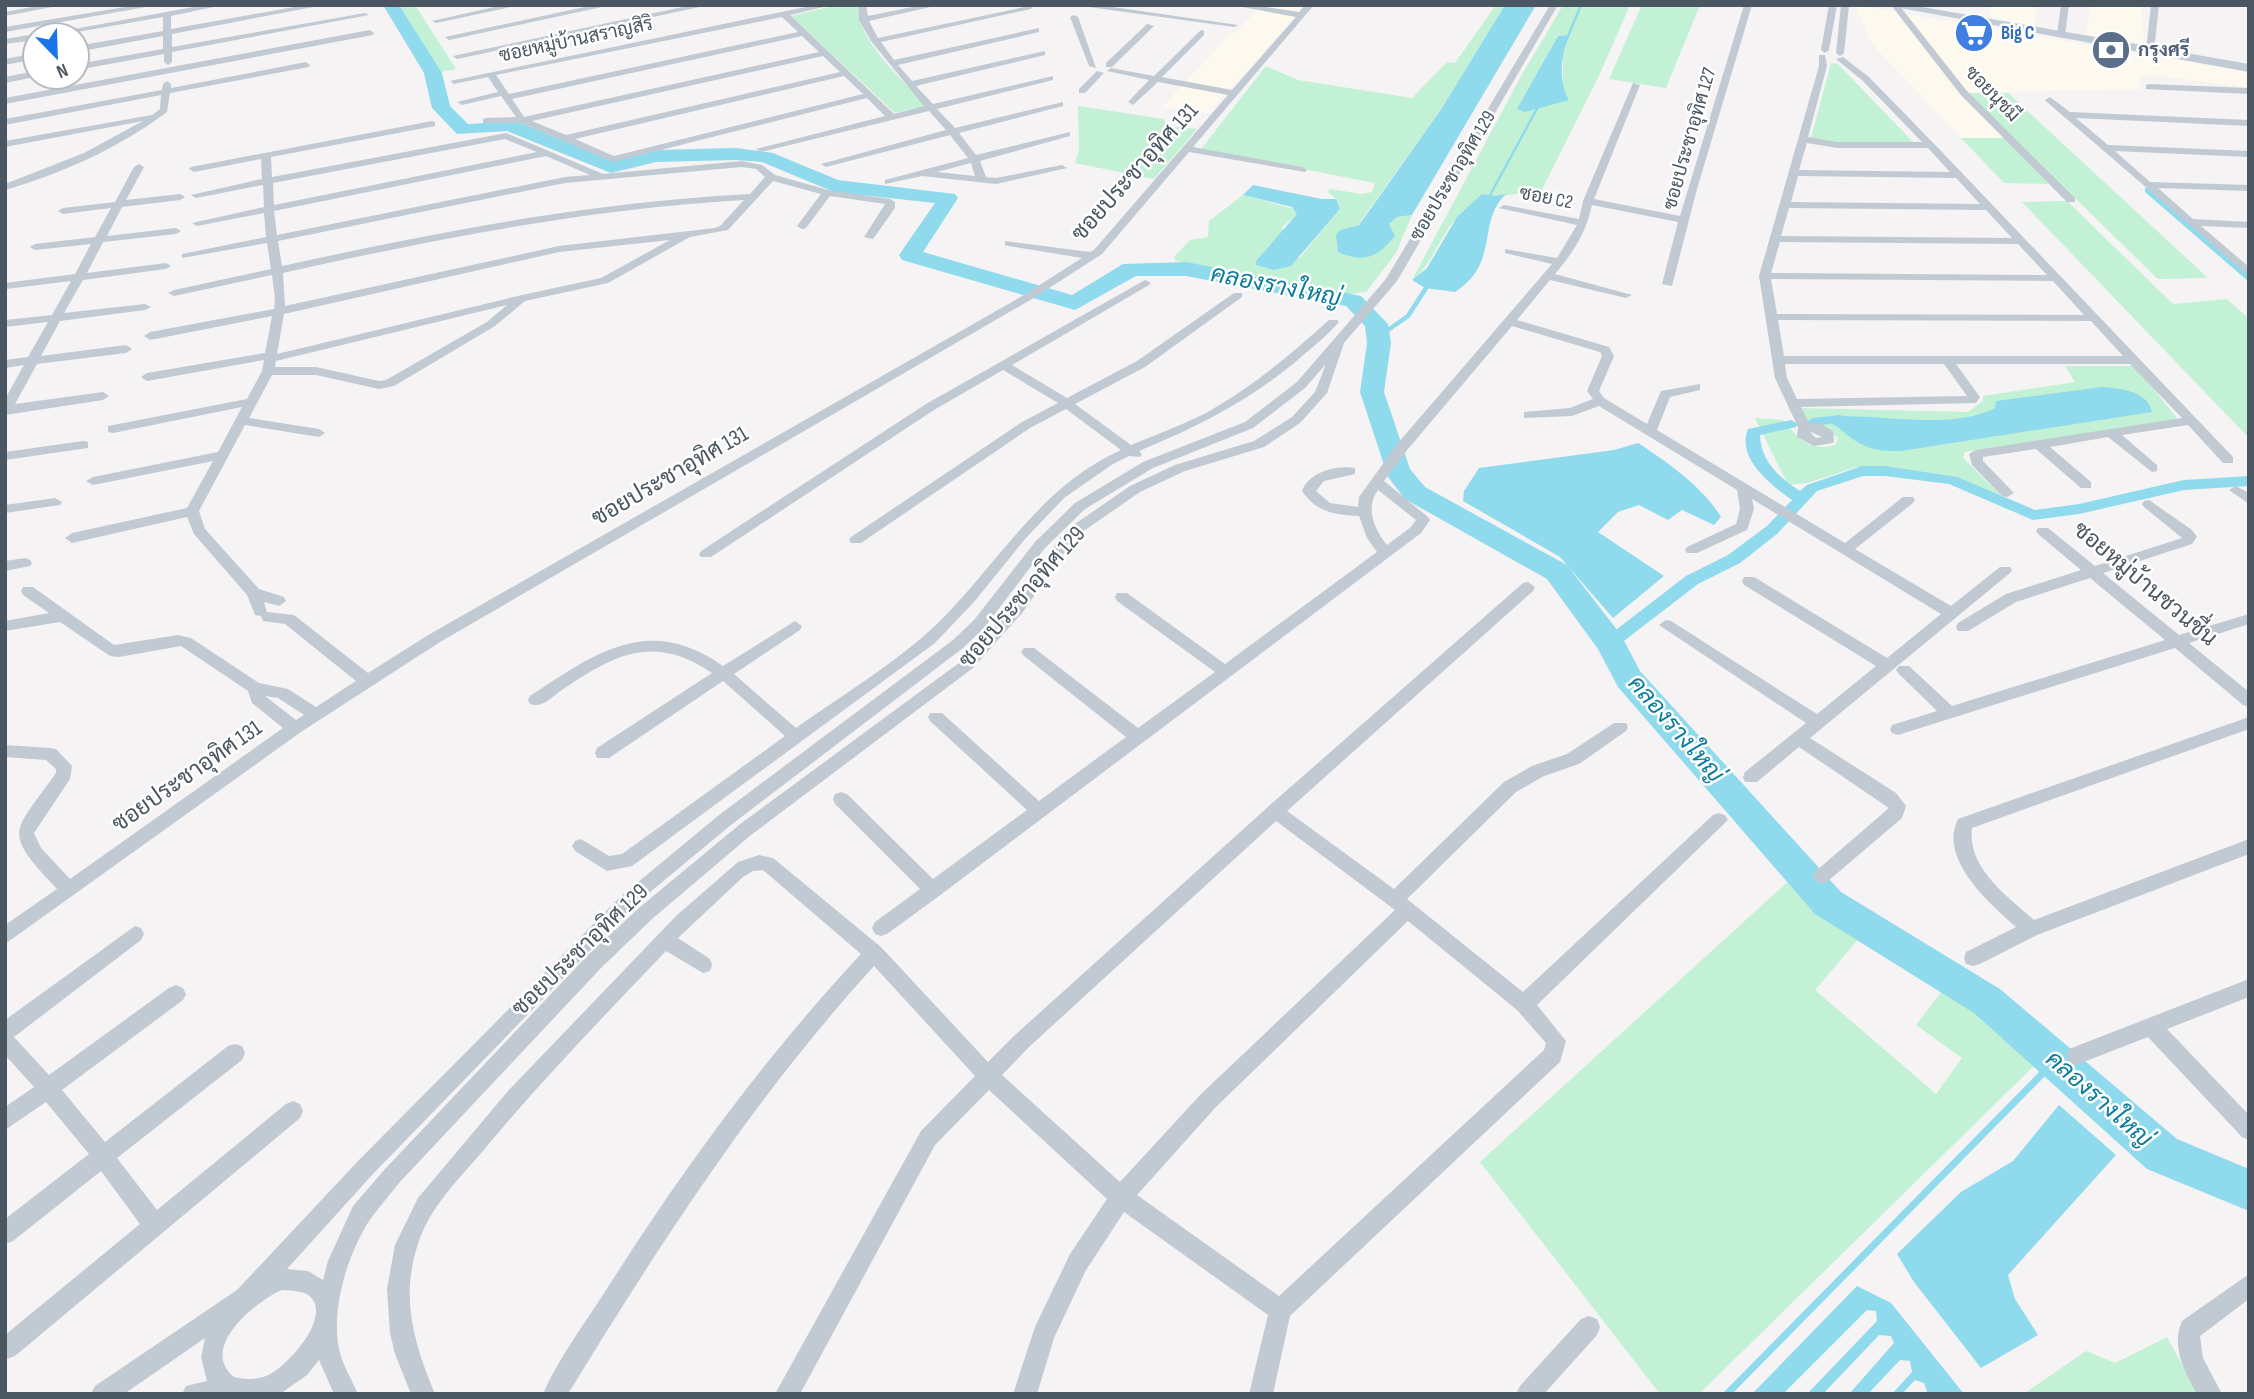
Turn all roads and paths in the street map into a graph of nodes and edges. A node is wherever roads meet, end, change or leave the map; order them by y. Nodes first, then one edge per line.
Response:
1 (59, 5) edge
2 (153, 5) edge
3 (219, 5) edge
4 (320, 5) edge
5 (516, 5) edge
6 (607, 5) edge
7 (634, 5) edge
8 (705, 5) edge
9 (828, 5) edge
10 (862, 5) edge
11 (935, 5) edge
12 (1078, 5) edge
13 (1236, 5) edge
14 (1310, 5) edge
15 (1554, 5) edge
16 (1748, 5) edge
17 (1833, 5) edge
18 (1845, 5) edge
19 (1973, 5) edge
20 (2065, 5) edge
21 (2155, 5) edge
22 (1893, 6) edge
23 (1031, 8) dead end
24 (1133, 9) edge
25 (5, 14) edge
26 (167, 14) junction
27 (784, 14) junction
28 (365, 15) dead end
29 (1301, 15) junction
30 (1074, 17) dead end
31 (646, 18) junction
32 (1973, 19) junction
33 (436, 20) dead end
34 (863, 20) junction
35 (1234, 25) dead end
36 (1150, 26) dead end
37 (91, 27) edge
38 (5, 30) edge
39 (1036, 30) dead end
40 (168, 33) junction
41 (370, 33) dead end
42 (804, 33) junction
43 (1201, 33) dead end
44 (2061, 35) junction
45 (449, 37) dead end
46 (875, 41) junction
47 (91, 47) edge
48 (168, 51) junction
49 (2150, 51) junction
50 (825, 53) junction
51 (1042, 53) dead end
52 (1823, 53) junction
53 (457, 56) dead end
54 (1840, 56) junction
55 (893, 63) junction
56 (91, 65) edge
57 (306, 65) dead end
58 (1110, 68) junction
59 (2249, 68) edge
60 (1096, 70) junction
61 (168, 71) junction
62 (847, 73) junction
63 (491, 74) junction
64 (1050, 78) dead end
65 (1155, 79) junction
66 (454, 81) dead end
67 (911, 84) junction
68 (1636, 85) dead end
69 (2149, 87) dead end
70 (2249, 90) edge
71 (1082, 91) dead end
72 (167, 92) junction
73 (1234, 93) junction
74 (506, 95) junction
75 (869, 95) junction
76 (2050, 100) dead end
77 (5, 101) edge
78 (462, 102) dead end
79 (1133, 102) dead end
80 (1060, 104) dead end
81 (932, 107) junction
82 (2069, 115) junction
83 (156, 116) junction
84 (892, 117) junction
85 (522, 120) junction
86 (486, 121) dead end
87 (5, 122) edge
88 (2249, 123) edge
89 (432, 124) dead end
90 (954, 131) junction
91 (1067, 134) dead end
92 (562, 139) junction
93 (1801, 139) junction
94 (5, 144) edge
95 (1930, 145) junction
96 (2107, 148) junction
97 (761, 149) dead end
98 (1188, 149) junction
99 (549, 153) junction
100 (2249, 154) edge
101 (266, 155) junction
102 (974, 158) junction
103 (826, 164) dead end
104 (139, 167) dead end
105 (1062, 168) dead end
106 (194, 169) dead end
107 (1302, 170) dead end
108 (919, 173) junction
109 (1794, 173) junction
110 (1958, 175) junction
111 (601, 176) junction
112 (771, 177) junction
113 (267, 181) junction
114 (982, 181) junction
115 (889, 182) dead end
116 (2148, 185) junction
117 (5, 187) edge
118 (2249, 188) edge
119 (827, 193) junction
120 (196, 195) dead end
121 (180, 197) dead end
122 (750, 197) junction
123 (2071, 200) dead end
124 (1588, 201) junction
125 (118, 205) junction
126 (1786, 205) junction
127 (1504, 208) dead end
128 (1988, 208) junction
129 (269, 209) junction
130 (63, 211) dead end
131 (1685, 220) junction
132 (2190, 222) junction
133 (197, 223) dead end
134 (1583, 223) junction
135 (2249, 225) edge
136 (802, 226) dead end
137 (176, 231) dead end
138 (688, 234) junction
139 (869, 237) dead end
140 (100, 239) junction
141 (272, 239) junction
142 (1776, 239) junction
143 (2020, 241) junction
144 (1009, 243) dead end
145 (35, 247) dead end
146 (1509, 251) dead end
147 (186, 256) dead end
148 (1093, 256) junction
149 (1560, 262) junction
150 (166, 266) dead end
151 (276, 272) junction
152 (2248, 272) edge
153 (1548, 276) junction
154 (1765, 276) junction
155 (79, 277) junction
156 (2057, 278) junction
157 (1145, 283) dead end
158 (1668, 284) dead end
159 (6, 286) edge
160 (174, 293) dead end
161 (1238, 295) dead end
162 (1626, 295) dead end
163 (522, 298) junction
164 (145, 307) dead end
165 (280, 311) junction
166 (1770, 317) junction
167 (57, 318) junction
168 (2092, 318) junction
169 (1509, 321) junction
170 (1333, 322) dead end
171 (5, 324) edge
172 (150, 335) dead end
173 (1341, 342) junction
174 (126, 349) dead end
175 (1777, 360) junction
176 (2132, 360) junction
177 (33, 361) junction
178 (1948, 361) junction
179 (270, 362) junction
180 (5, 364) edge
181 (1002, 364) junction
182 (147, 377) dead end
183 (1696, 387) dead end
184 (103, 396) dead end
185 (1600, 401) junction
186 (249, 402) junction
187 (1065, 402) junction
188 (1792, 403) junction
189 (6, 410) edge
190 (1528, 415) dead end
191 (240, 420) junction
192 (2189, 421) junction
193 (1246, 426) junction
194 (1804, 427) dead end
195 (113, 429) dead end
196 (1650, 432) junction
197 (319, 433) dead end
198 (2111, 433) junction
199 (1269, 439) junction
200 (2039, 444) junction
201 (83, 445) dead end
202 (1128, 449) junction
203 (221, 455) junction
204 (5, 456) edge
205 (2228, 460) dead end
206 (2152, 468) dead end
207 (1154, 470) junction
208 (1350, 471) dead end
209 (1381, 479) junction
210 (93, 481) dead end
211 (2086, 485) dead end
212 (1744, 490) junction
213 (2236, 490) dead end
214 (2007, 493) dead end
215 (1908, 500) dead end
216 (2249, 500) edge
217 (55, 502) dead end
218 (2149, 504) dead end
219 (5, 509) edge
220 (192, 511) junction
221 (1364, 512) junction
222 (2043, 531) dead end
223 (72, 538) dead end
224 (856, 540) dead end
225 (1692, 550) dead end
226 (1845, 550) junction
227 (1385, 552) junction
228 (706, 554) dead end
229 (24, 563) dead end
230 (5, 566) edge
231 (2005, 570) dead end
232 (2094, 571) junction
233 (1749, 581) dead end
234 (1528, 587) dead end
235 (28, 591) dead end
236 (254, 593) junction
237 (1122, 597) dead end
238 (285, 609) junction
239 (1950, 613) junction
240 (63, 616) junction
241 (2249, 619) edge
242 (1666, 625) dead end
243 (5, 626) edge
244 (795, 626) dead end
245 (1963, 627) dead end
246 (2176, 641) junction
247 (1029, 652) dead end
248 (1886, 665) junction
249 (1905, 670) dead end
250 (1226, 672) junction
251 (722, 674) junction
252 (367, 681) junction
253 (255, 688) junction
254 (536, 700) dead end
255 (2249, 701) edge
256 (1949, 713) junction
257 (315, 714) junction
258 (936, 717) dead end
259 (1816, 721) junction
260 (2249, 723) edge
261 (1620, 727) dead end
262 (295, 728) junction
263 (1898, 729) dead end
264 (1138, 737) junction
265 (1797, 737) junction
266 (797, 738) junction
267 (833, 740) junction
268 (5, 751) edge
269 (850, 751) junction
270 (603, 753) dead end
271 (1751, 777) dead end
272 (841, 799) dead end
273 (1275, 811) junction
274 (1040, 812) junction
275 (1719, 820) dead end
276 (581, 846) dead end
277 (2249, 846) edge
278 (1822, 876) dead end
279 (68, 889) junction
280 (933, 891) junction
281 (1401, 905) junction
282 (881, 928) dead end
283 (2031, 929) junction
284 (135, 933) dead end
285 (5, 936) edge
286 (665, 940) junction
287 (874, 953) junction
288 (1973, 958) dead end
289 (703, 965) dead end
290 (2249, 988) edge
291 (176, 994) dead end
292 (1524, 1004) junction
293 (2154, 1028) junction
294 (5, 1032) edge
295 (5, 1041) edge
296 (235, 1053) dead end
297 (2076, 1056) dead end
298 (986, 1074) junction
299 (49, 1087) junction
300 (293, 1111) dead end
301 (5, 1120) edge
302 (2249, 1130) edge
303 (104, 1156) junction
304 (1121, 1197) junction
305 (154, 1225) junction
306 (5, 1233) edge
307 (2249, 1284) edge
308 (245, 1298) junction
309 (1280, 1310) junction
310 (326, 1317) junction
311 (1589, 1327) dead end
312 (7, 1348) dead end
313 (242, 1392) edge
314 (103, 1394) edge
315 (194, 1394) edge
316 (346, 1394) edge
317 (423, 1394) edge
318 (555, 1394) edge
319 (788, 1394) edge
320 (1025, 1394) edge
321 (1261, 1394) edge
322 (1528, 1394) edge
323 (2210, 1394) edge

1 - 25 street
2 - 38 street
3 - 26 street
4 - 40 street
5 - 33 street
6 - 45 street
7 - 31 street
8 - 31 street
9 - 27 street, ซอยหมู่บ้านสราญสิริ
10 - 34 street
11 - 34 street
12 - 24 street
13 - 29 street
14 - 29 street, ซอยประชาอุทิศ 131
15 - 173 street, ซอยประชาอุทิศ 129
16 - 131 street, ซอยประชาอุทิศ 127
17 - 52 street
18 - 54 street
19 - 32 main road
20 - 44 street
21 - 49 street
22 - 32 main road
22 - 123 street, ซอยนุชมี
23 - 46 street
24 - 35 street
26 - 37 street
26 - 40 street
27 - 42 street
27 - 63 street, ซอยหมู่บ้านสราญสิริ
28 - 48 street
29 - 73 street, ซอยประชาอุทิศ 131
30 - 60 street
31 - 53 street
32 - 44 main road
34 - 46 street
36 - 58 street
39 - 55 street
40 - 47 street
40 - 48 street
41 - 61 street
42 - 50 street
42 - 74 street
43 - 65 street
44 - 49 main road
46 - 55 street
48 - 56 street
48 - 61 street
49 - 59 main road
50 - 62 street
50 - 85 street
51 - 67 street
52 - 54 street
52 - 93 street
54 - 95 street
55 - 67 street
57 - 72 street
58 - 60 street
58 - 65 street
60 - 71 street
61 - 72 street
61 - 77 street
62 - 75 street
62 - 92 street
63 - 66 street, ซอยหมู่บ้านสราญสิริ
63 - 74 street
64 - 81 street
65 - 73 street
65 - 79 street
67 - 81 street
68 - 124 street
69 - 70 street
72 - 83 street
72 - 87 street
73 - 98 street, ซอยประชาอุทิศ 131
74 - 78 street
74 - 85 street
75 - 84 street
75 - 92 street
76 - 82 street
80 - 90 street
81 - 84 street
81 - 90 street
82 - 88 street
82 - 96 street
83 - 94 street
83 - 117 street
84 - 97 street
85 - 86 street
85 - 92 street
89 - 101 street
90 - 102 street
90 - 103 street
91 - 102 street
93 - 95 street
93 - 109 street
95 - 110 street
96 - 100 street
96 - 116 street
98 - 107 street
98 - 148 street, ซอยประชาอุทิศ 131
99 - 111 street
99 - 113 street
99 - 129 street
101 - 106 street
101 - 113 street
102 - 108 street
102 - 114 street
104 - 125 street
105 - 114 street
108 - 114 street
108 - 115 street
109 - 110 street
109 - 126 street
110 - 128 street
111 - 112 street
111 - 141 street
112 - 119 street
112 - 122 street
113 - 120 street
113 - 129 street
116 - 118 street
116 - 132 street
119 - 136 street
119 - 139 street
121 - 125 street
122 - 138 street
122 - 151 street
124 - 131 street
124 - 134 street
125 - 130 street
125 - 140 street
126 - 128 street
126 - 142 street
127 - 134 street, ซอย C2
128 - 143 street
129 - 133 street
129 - 141 street
131 - 158 street, ซอยประชาอุทิศ 127
132 - 135 street
132 - 152 street
134 - 149 street
137 - 140 street
138 - 163 street
138 - 165 street
140 - 145 street
140 - 155 street
141 - 147 street
141 - 151 street
142 - 143 street
142 - 154 street
143 - 156 street
144 - 148 street
146 - 149 street
148 - 252 street, ซอยประชาอุทิศ 131
149 - 153 street
150 - 155 street
151 - 160 street
151 - 165 street
153 - 162 street
153 - 169 street
154 - 156 street
154 - 166 street
155 - 159 street
155 - 167 street
156 - 168 street
157 - 181 street
161 - 187 street
163 - 179 street
163 - 179 street
164 - 167 street
165 - 172 street
165 - 179 street
166 - 168 street
166 - 175 street
167 - 171 street
167 - 177 street
168 - 176 street
169 - 185 street
169 - 209 street
170 - 202 street
173 - 193 street, ซอยประชาอุทิศ 129
173 - 199 street, ซอยประชาอุทิศ 129
174 - 177 street
175 - 178 street
175 - 188 street
176 - 178 street
176 - 192 street
177 - 180 street
177 - 189 street
178 - 188 street
179 - 182 street
179 - 186 street
181 - 187 street
181 - 228 street
183 - 196 street
184 - 189 street
185 - 190 street
185 - 196 street
186 - 191 street
186 - 195 street
187 - 202 street
187 - 224 street
188 - 194 street
191 - 197 street
191 - 203 street
192 - 198 street
192 - 205 street
193 - 199 street
193 - 207 street, ซอยประชาอุทิศ 129
196 - 212 street
198 - 200 street
198 - 206 street
199 - 207 street, ซอยประชาอุทิศ 129
200 - 211 street
200 - 214 street
201 - 204 street
202 - 207 street
202 - 266 street
203 - 210 street
203 - 220 street
207 - 267 street, ซอยประชาอุทิศ 129
207 - 269 street, ซอยประชาอุทิศ 129
208 - 221 street
209 - 221 street
209 - 227 street
212 - 225 street
212 - 226 street
213 - 216 street
215 - 226 street
217 - 219 street
218 - 232 street
220 - 223 street
220 - 236 street
221 - 227 street
222 - 232 street, ซอยหมู่บ้านชวนชื่น
226 - 239 street
227 - 250 street
229 - 230 street
231 - 239 street
232 - 245 street
232 - 246 street, ซอยหมู่บ้านชวนชื่น
233 - 248 street
234 - 273 street
235 - 240 street
236 - 238 street
236 - 238 street
237 - 250 street
238 - 252 street
239 - 248 street
240 - 243 street
240 - 253 street
241 - 246 street
242 - 259 street
244 - 251 street
246 - 255 street, ซอยหมู่บ้านชวนชื่น
246 - 256 street
247 - 264 street
248 - 259 street
249 - 256 street
250 - 264 street
251 - 254 street
251 - 266 street
251 - 270 street
252 - 257 street, ซอยประชาอุทิศ 131
253 - 257 street
253 - 262 street
256 - 263 street
257 - 262 street, ซอยประชาอุทิศ 131
258 - 274 street
259 - 265 street
260 - 283 street
261 - 281 street
262 - 279 street, ซอยประชาอุทิศ 131
264 - 274 street
265 - 271 street
265 - 278 street
266 - 276 street
267 - 269 street
267 - 308 street, ซอยประชาอุทิศ 129
268 - 279 street
269 - 310 street, ซอยประชาอุทิศ 129
272 - 280 street
273 - 281 street
273 - 298 street
274 - 280 street
275 - 292 street
277 - 283 street
279 - 285 street, ซอยประชาอุทิศ 131
280 - 282 street
281 - 292 street
281 - 304 street
283 - 288 street
284 - 294 street
286 - 287 street
286 - 289 street
286 - 317 street
287 - 298 street
287 - 318 street
290 - 293 street
291 - 299 street
292 - 309 street
293 - 297 street
293 - 302 street
295 - 299 street
296 - 303 street
298 - 304 street
298 - 319 street
299 - 301 street
299 - 303 street
300 - 305 street
303 - 305 street
303 - 306 street
304 - 309 street
304 - 320 street
305 - 312 street
307 - 323 street
308 - 310 street, ซอยประชาอุทิศ 129
308 - 313 street, ซอยประชาอุทิศ 129
308 - 314 street, ซอยประชาอุทิศ 129
309 - 321 street
310 - 313 street, ซอยประชาอุทิศ 129
310 - 316 street
311 - 322 street
313 - 315 street, ซอยประชาอุทิศ 129

